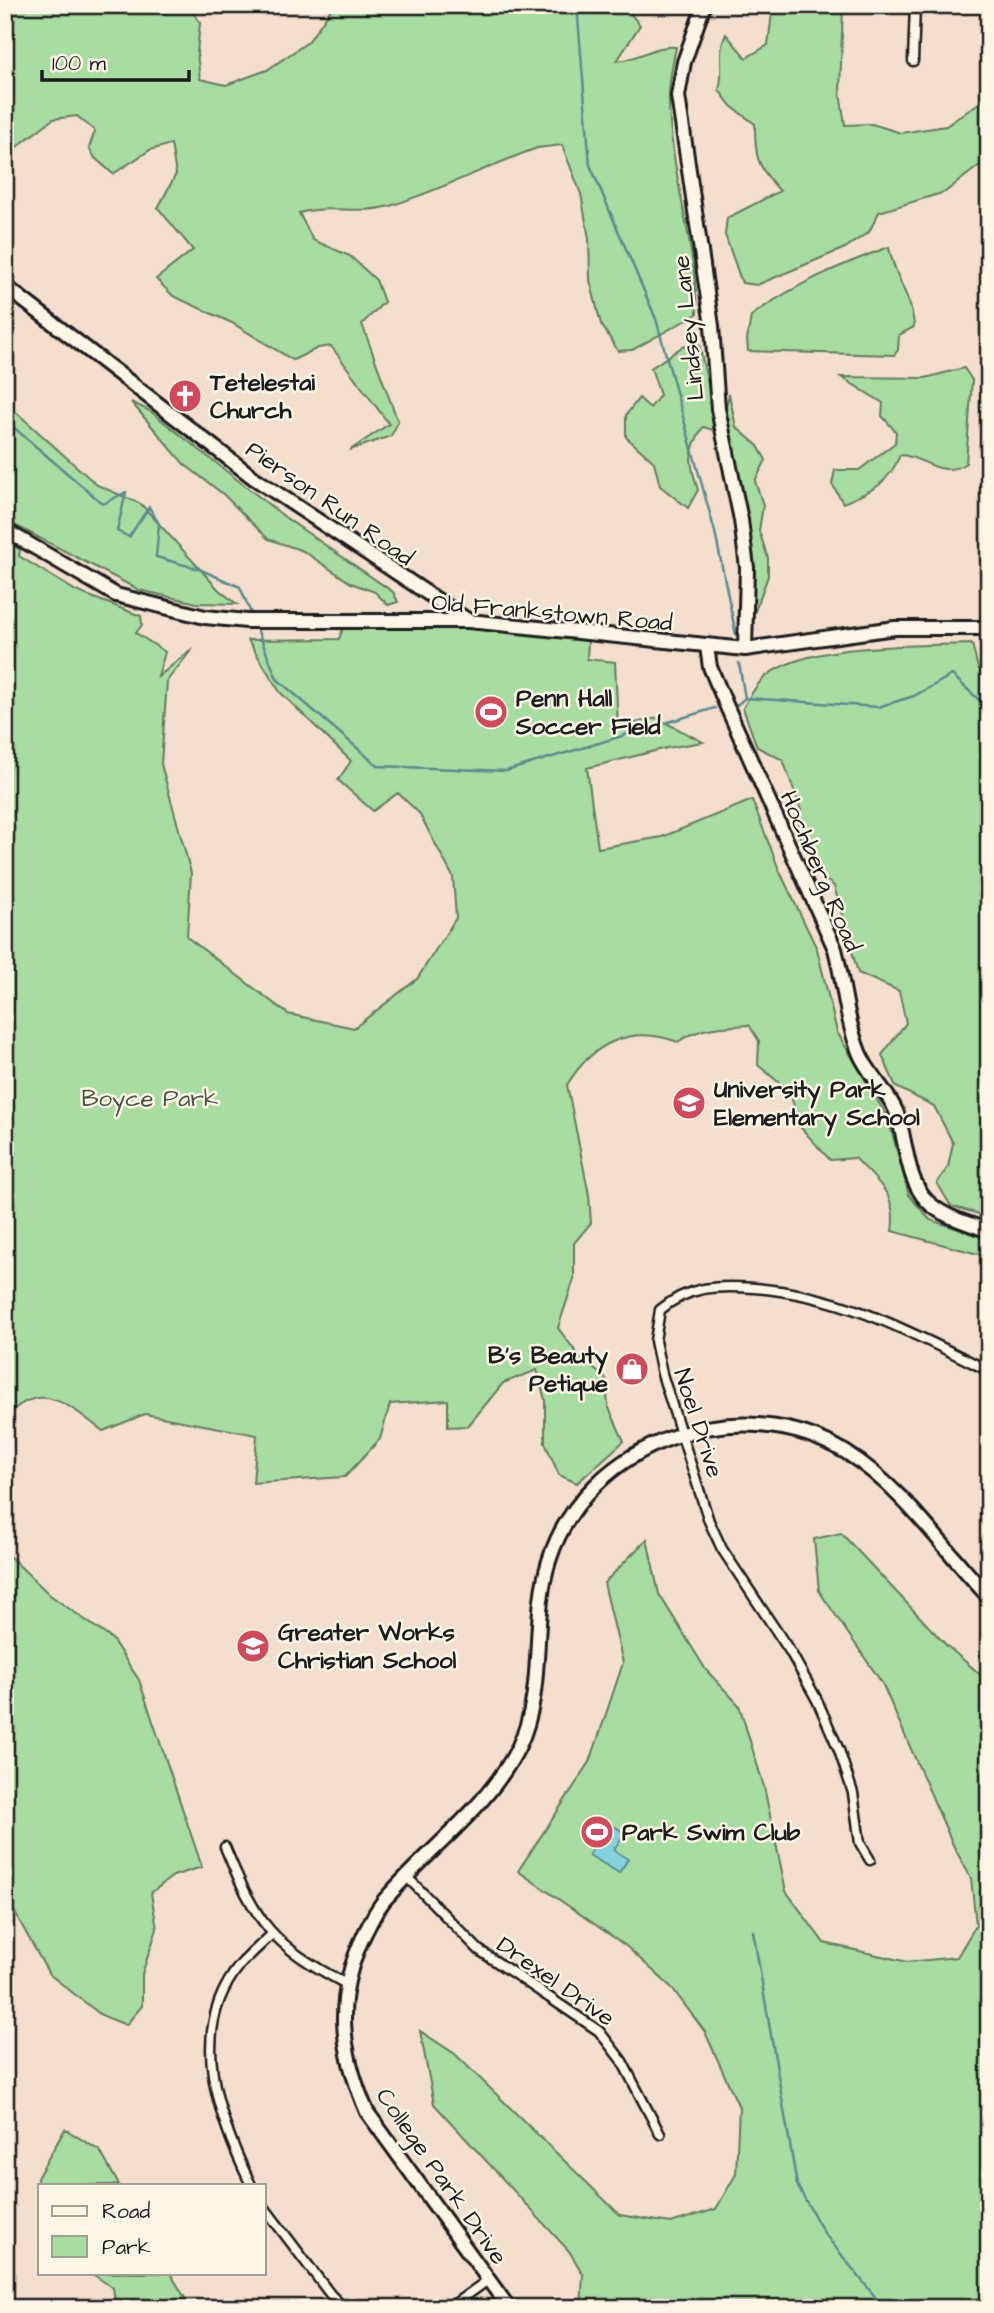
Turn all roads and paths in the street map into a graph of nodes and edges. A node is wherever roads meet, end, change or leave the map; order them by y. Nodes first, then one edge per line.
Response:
1 (704, 5) edge
2 (915, 5) edge
3 (913, 61) dead end
4 (5, 286) edge
5 (5, 530) edge
6 (469, 621) junction
7 (989, 628) edge
8 (707, 648) junction
9 (745, 649) junction
10 (989, 1231) edge
11 (989, 1371) edge
12 (682, 1433) junction
13 (989, 1597) edge
14 (225, 1847) dead end
15 (870, 1860) dead end
16 (407, 1877) junction
17 (272, 1934) junction
18 (346, 1984) junction
19 (660, 2134) dead end
20 (251, 2184) edge
21 (266, 2210) edge
22 (488, 2280) junction
23 (344, 2308) edge
24 (449, 2308) edge
25 (509, 2308) edge

1 - 9 street, Lindsey Lane
2 - 3 street
4 - 6 street, Pierson Run Road
5 - 6 street, Old Frankstown Road
6 - 8 street, Old Frankstown Road
7 - 9 street, Old Frankstown Road
8 - 9 street, Old Frankstown Road
8 - 10 street, Hochberg Road
11 - 12 street, Noel Drive
12 - 13 street, College Park Drive
12 - 15 street, Noel Drive
12 - 16 street, College Park Drive
14 - 17 street
16 - 18 street, College Park Drive
16 - 19 street, Drexel Drive
17 - 18 street
17 - 20 street
18 - 22 street, College Park Drive
21 - 23 street
22 - 24 street
22 - 25 street, College Park Drive

